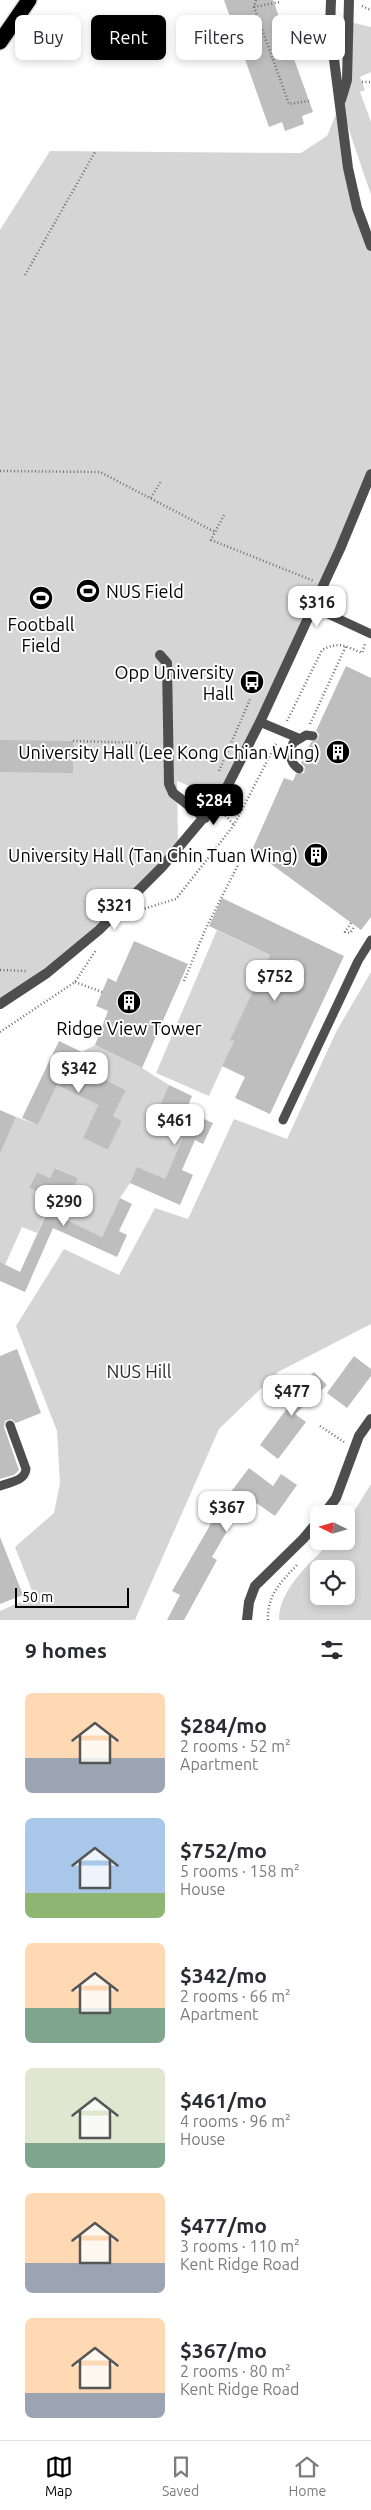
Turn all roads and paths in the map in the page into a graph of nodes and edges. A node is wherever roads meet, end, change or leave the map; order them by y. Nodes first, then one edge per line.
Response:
1 (29, 0) edge
2 (256, 0) edge
3 (331, 0) edge
4 (280, 2) dead end
5 (354, 2) edge
6 (254, 7) junction
7 (371, 10) edge
8 (0, 42) edge
9 (362, 82) dead end
10 (371, 82) edge
11 (309, 101) dead end
12 (340, 104) junction
13 (95, 152) dead end
14 (370, 241) edge
15 (25, 274) dead end
16 (0, 471) edge
17 (371, 474) edge
18 (161, 481) dead end
19 (151, 498) junction
20 (224, 515) dead end
21 (215, 532) junction
22 (320, 583) dead end
23 (312, 607) junction
24 (371, 634) edge
25 (346, 646) dead end
26 (160, 655) dead end
27 (260, 722) junction
28 (306, 736) junction
29 (74, 741) dead end
30 (146, 758) dead end
31 (299, 769) dead end
32 (205, 818) junction
33 (216, 848) dead end
34 (238, 865) dead end
35 (131, 917) dead end
36 (351, 923) dead end
37 (355, 926) dead end
38 (371, 940) edge
39 (101, 944) dead end
40 (0, 970) edge
41 (18, 970) dead end
42 (184, 981) dead end
43 (75, 982) junction
44 (102, 992) dead end
45 (0, 1004) edge
46 (0, 1032) edge
47 (283, 1120) dead end
48 (371, 1419) edge
49 (10, 1425) dead end
50 (320, 1426) dead end
51 (342, 1440) dead end
52 (0, 1486) edge
53 (331, 1505) edge
54 (310, 1531) edge
55 (300, 1561) dead end
56 (247, 1620) edge
57 (268, 1620) edge

1 - 8 highway
2 - 6 path
3 - 12 street
4 - 6 path
5 - 7 path
5 - 12 street
6 - 11 path
9 - 10 path
12 - 14 street
13 - 15 path
16 - 19 path
17 - 23 street
18 - 19 path
19 - 21 path
20 - 21 path
21 - 22 path
23 - 24 lane
23 - 27 street
25 - 28 path
26 - 32 street
27 - 28 lane
27 - 32 street
28 - 31 lane
29 - 30 path
32 - 45 street
33 - 35 path
34 - 42 path
36 - 37 path
38 - 47 lane
39 - 43 path
40 - 41 path
43 - 44 path
43 - 46 path
48 - 53 street
49 - 52 lane
50 - 51 path
54 - 56 street
55 - 57 path

